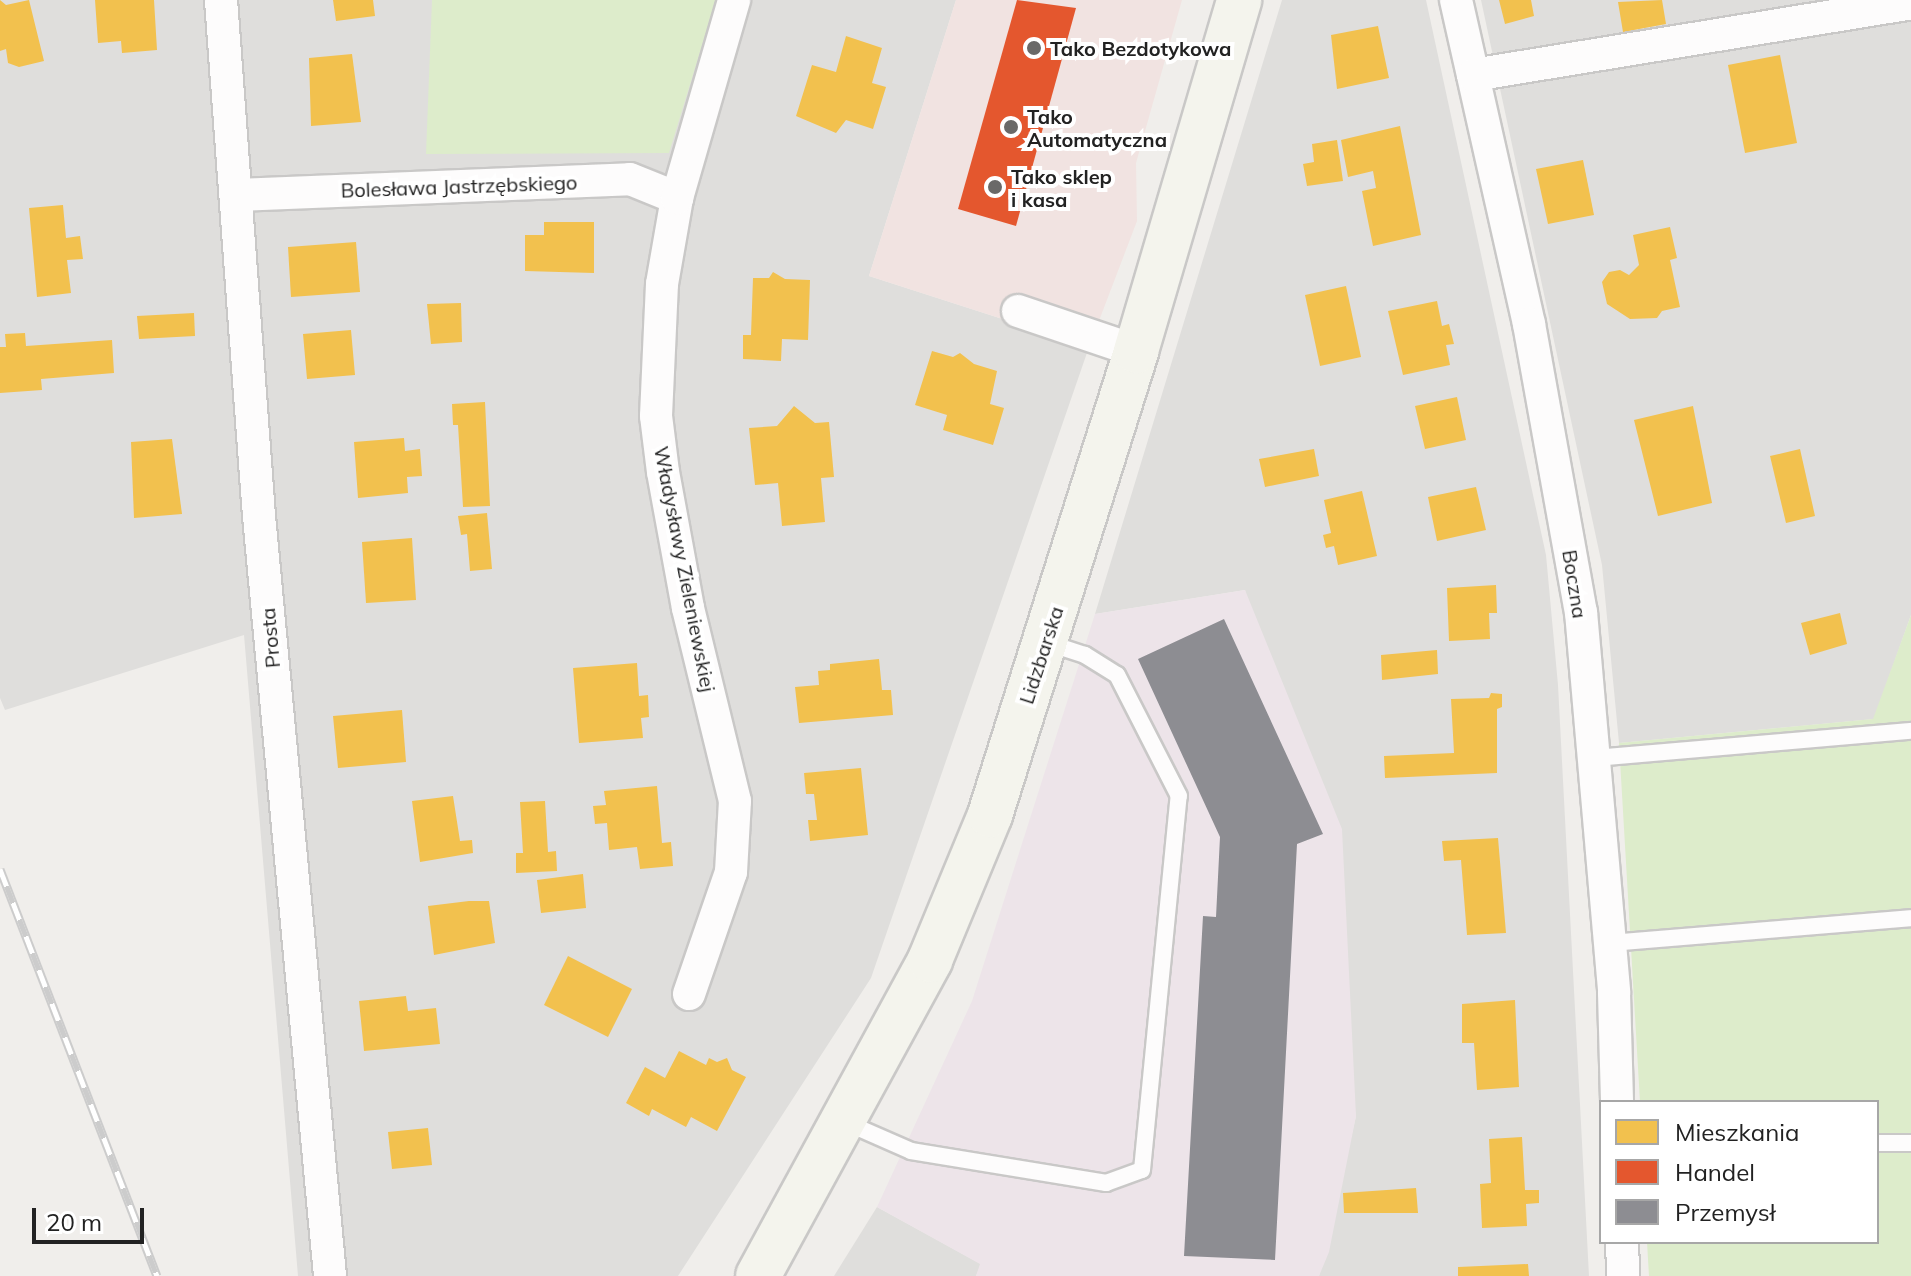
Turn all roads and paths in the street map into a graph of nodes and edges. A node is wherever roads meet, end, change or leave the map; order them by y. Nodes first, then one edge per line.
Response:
1 (221, 0) edge
2 (734, 0) edge
3 (1239, 0) edge
4 (1456, 0) edge
5 (1911, 3) edge
6 (1473, 75) junction
7 (237, 195) junction
8 (677, 198) junction
9 (1018, 311) dead end
10 (1136, 351) junction
11 (1045, 642) junction
12 (1911, 731) edge
13 (1594, 758) junction
14 (1911, 918) edge
15 (1609, 943) junction
16 (689, 994) dead end
17 (1617, 1100) edge
18 (845, 1122) junction
19 (1879, 1143) edge
20 (1911, 1143) edge
21 (1622, 1244) edge
22 (330, 1276) edge
23 (758, 1276) edge
24 (1623, 1276) edge

1 - 7 street, Prosta
2 - 8 street, Władysławy Zieleniewskiej
3 - 10 main road, Lidzbarska
4 - 6 street, Boczna
5 - 6 street
6 - 13 street, Boczna
7 - 8 street, Bolesława Jastrzębskiego
7 - 22 street, Prosta
8 - 16 street, Władysławy Zieleniewskiej
9 - 10 street
10 - 11 main road, Lidzbarska
11 - 18 main road, Lidzbarska
11 - 18 lane
12 - 13 lane
13 - 15 street, Boczna
14 - 15 lane
15 - 17 street, Boczna
18 - 23 main road, Lidzbarska
19 - 20 lane
21 - 24 street

